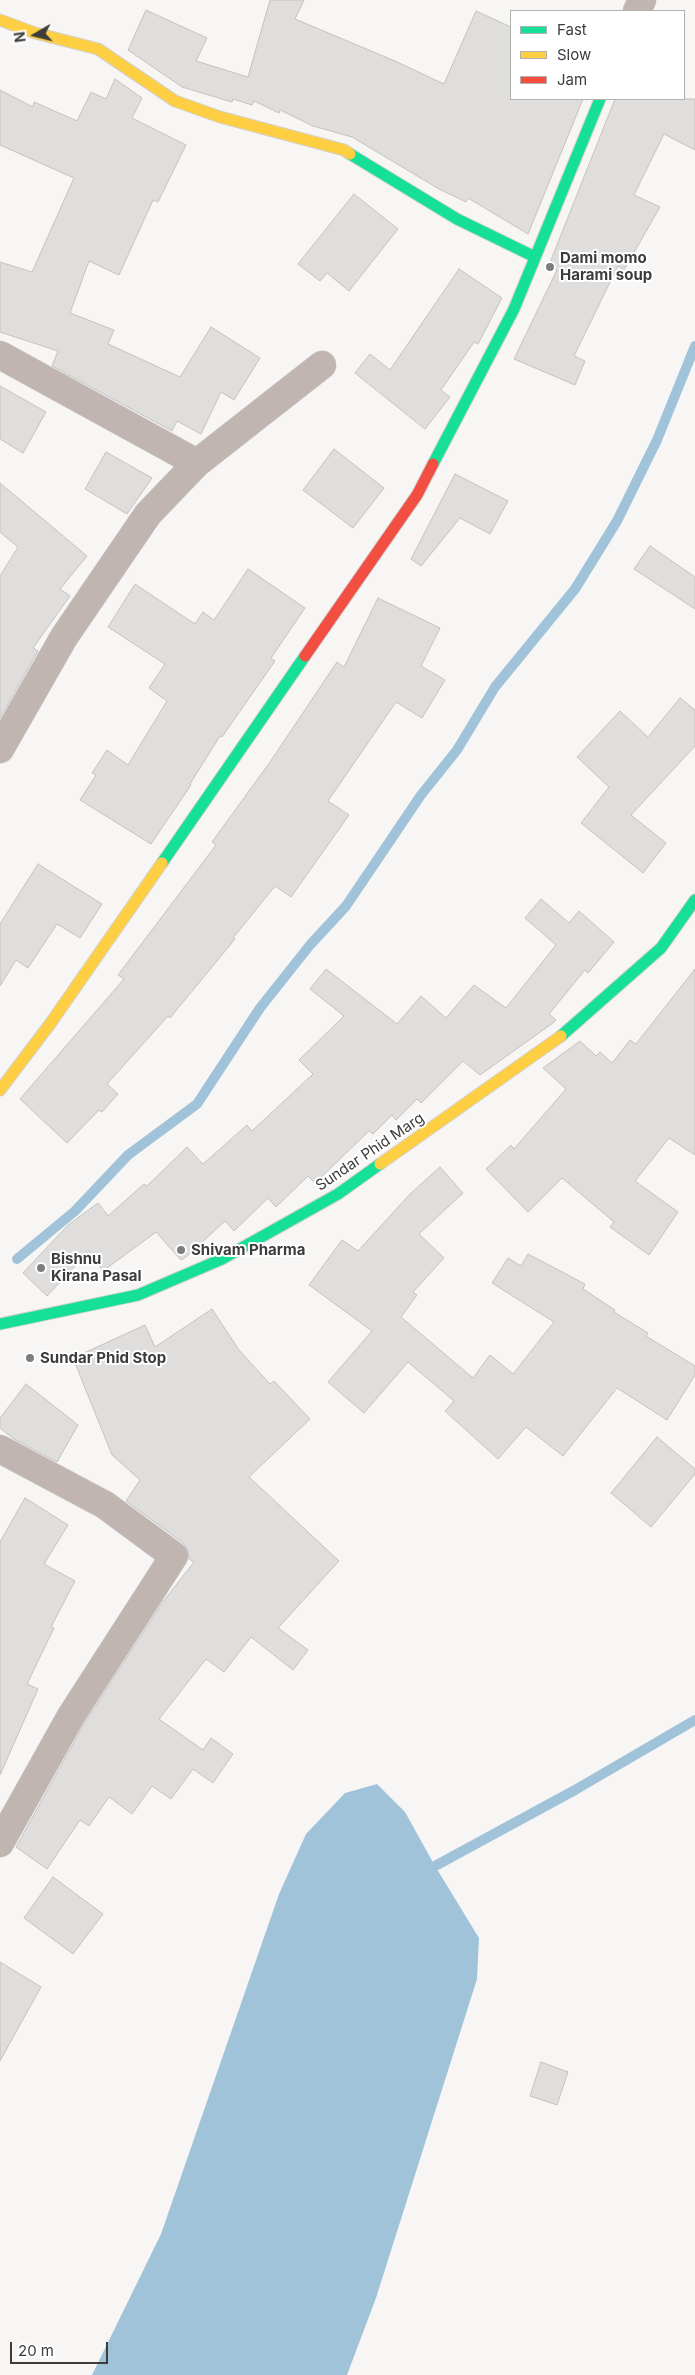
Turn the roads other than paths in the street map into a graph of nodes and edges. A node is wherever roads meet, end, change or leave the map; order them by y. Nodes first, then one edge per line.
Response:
1 (0, 20) edge
2 (600, 100) edge
3 (535, 257) junction
4 (0, 355) edge
5 (322, 365) dead end
6 (197, 463) junction
7 (0, 750) edge
8 (695, 900) edge
9 (0, 1090) edge
10 (0, 1324) edge
11 (0, 1449) edge
12 (0, 1843) edge

1 - 3 street
2 - 3 street
3 - 9 street
4 - 6 street
5 - 6 street
6 - 7 street
8 - 10 street, Sundar Phid Marg
11 - 12 street

